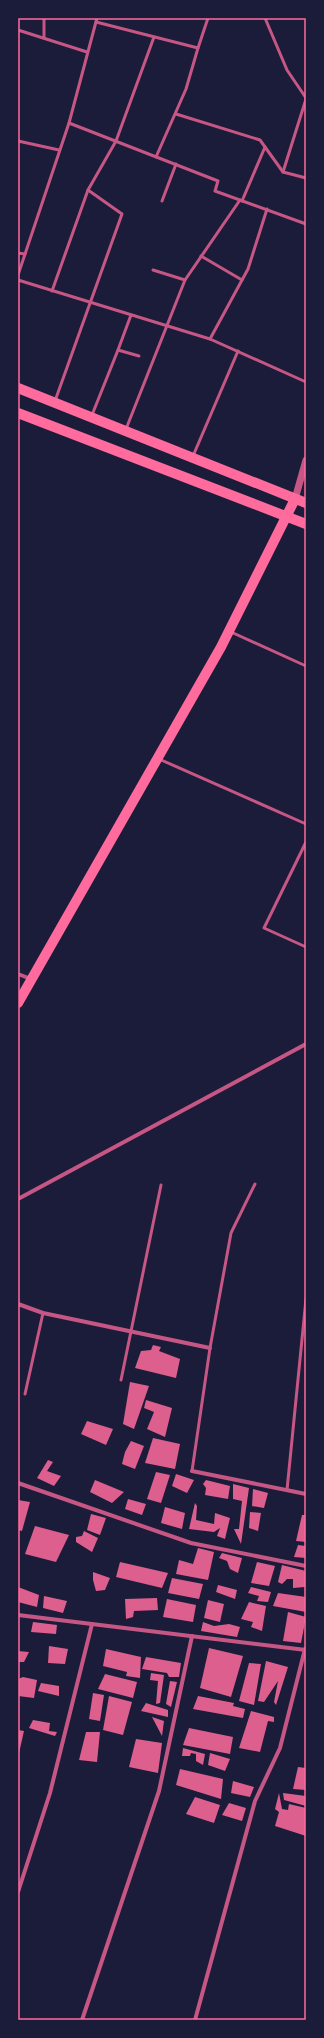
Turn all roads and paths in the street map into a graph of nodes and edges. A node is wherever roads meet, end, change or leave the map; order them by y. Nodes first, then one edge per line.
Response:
1 (44, 18) edge
2 (208, 18) edge
3 (265, 18) edge
4 (96, 20) edge
5 (18, 30) edge
6 (154, 37) junction
7 (44, 38) junction
8 (198, 48) junction
9 (87, 52) junction
10 (306, 98) edge
11 (176, 114) junction
12 (68, 123) junction
13 (18, 141) edge
14 (116, 141) junction
15 (265, 147) junction
16 (59, 150) junction
17 (156, 157) junction
18 (176, 164) junction
19 (283, 172) junction
20 (306, 178) edge
21 (88, 190) junction
22 (241, 200) junction
23 (162, 201) dead end
24 (267, 209) junction
25 (306, 224) edge
26 (18, 253) edge
27 (25, 254) junction
28 (201, 256) junction
29 (153, 270) dead end
30 (18, 275) edge
31 (18, 280) edge
32 (185, 280) junction
33 (242, 280) junction
34 (52, 291) junction
35 (91, 302) junction
36 (131, 315) junction
37 (168, 326) junction
38 (210, 339) junction
39 (118, 350) junction
40 (238, 351) junction
41 (139, 356) dead end
42 (306, 382) edge
43 (18, 388) edge
44 (54, 403) junction
45 (18, 413) edge
46 (91, 417) junction
47 (125, 431) junction
48 (192, 458) junction
49 (306, 460) edge
50 (295, 499) junction
51 (306, 503) edge
52 (287, 517) junction
53 (306, 524) edge
54 (229, 631) junction
55 (306, 666) edge
56 (157, 759) junction
57 (306, 824) edge
58 (306, 842) edge
59 (306, 947) edge
60 (18, 974) edge
61 (31, 979) junction
62 (18, 1003) edge
63 (306, 1044) edge
64 (255, 1184) dead end
65 (161, 1185) dead end
66 (18, 1199) edge
67 (306, 1299) edge
68 (18, 1304) edge
69 (43, 1313) junction
70 (130, 1331) junction
71 (210, 1348) junction
72 (121, 1380) dead end
73 (25, 1394) dead end
74 (192, 1471) joint
75 (18, 1483) edge
76 (287, 1490) junction
77 (306, 1494) edge
78 (306, 1566) edge
79 (18, 1615) edge
80 (92, 1624) junction
81 (192, 1636) junction
82 (306, 1649) edge
83 (18, 1892) edge
84 (82, 2020) edge
85 (195, 2020) edge

1 - 7 lane
2 - 8 lane
3 - 10 lane
4 - 6 lane
4 - 9 lane
5 - 7 lane
6 - 8 lane
6 - 14 lane
7 - 9 lane
8 - 11 lane
9 - 12 lane
10 - 19 lane
11 - 15 lane
11 - 17 lane
12 - 14 lane
12 - 16 lane
13 - 16 lane
14 - 17 lane
14 - 21 lane
15 - 19 lane
15 - 22 lane
16 - 27 lane
17 - 18 lane
18 - 22 lane
18 - 23 lane
19 - 20 lane
21 - 34 lane
21 - 35 lane
22 - 24 lane
22 - 28 lane
24 - 25 lane
24 - 33 lane
26 - 27 lane
27 - 30 lane
28 - 32 lane
28 - 33 lane
29 - 32 lane
31 - 34 lane
32 - 37 lane
33 - 38 lane
34 - 35 lane
35 - 36 lane
35 - 44 lane
36 - 37 lane
36 - 39 lane
37 - 38 lane
37 - 47 lane
38 - 40 lane
39 - 41 lane
39 - 46 lane
40 - 42 lane
40 - 48 lane
43 - 44 main road
44 - 46 main road
45 - 52 main road
46 - 47 main road
47 - 48 main road
48 - 50 main road
49 - 50 street
50 - 51 main road
50 - 52 main road
52 - 53 main road
52 - 54 main road
54 - 55 lane
54 - 56 main road
56 - 57 lane
56 - 61 main road
58 - 59 lane
60 - 61 street
61 - 62 main road
63 - 66 street
64 - 71 lane
65 - 70 lane
67 - 76 lane
68 - 69 street
69 - 70 street
69 - 73 lane
70 - 71 street
70 - 72 lane
71 - 74 lane
74 - 76 street
75 - 78 street
76 - 77 street
79 - 80 street
80 - 81 street
80 - 83 street
81 - 82 street
81 - 84 street
82 - 85 street

